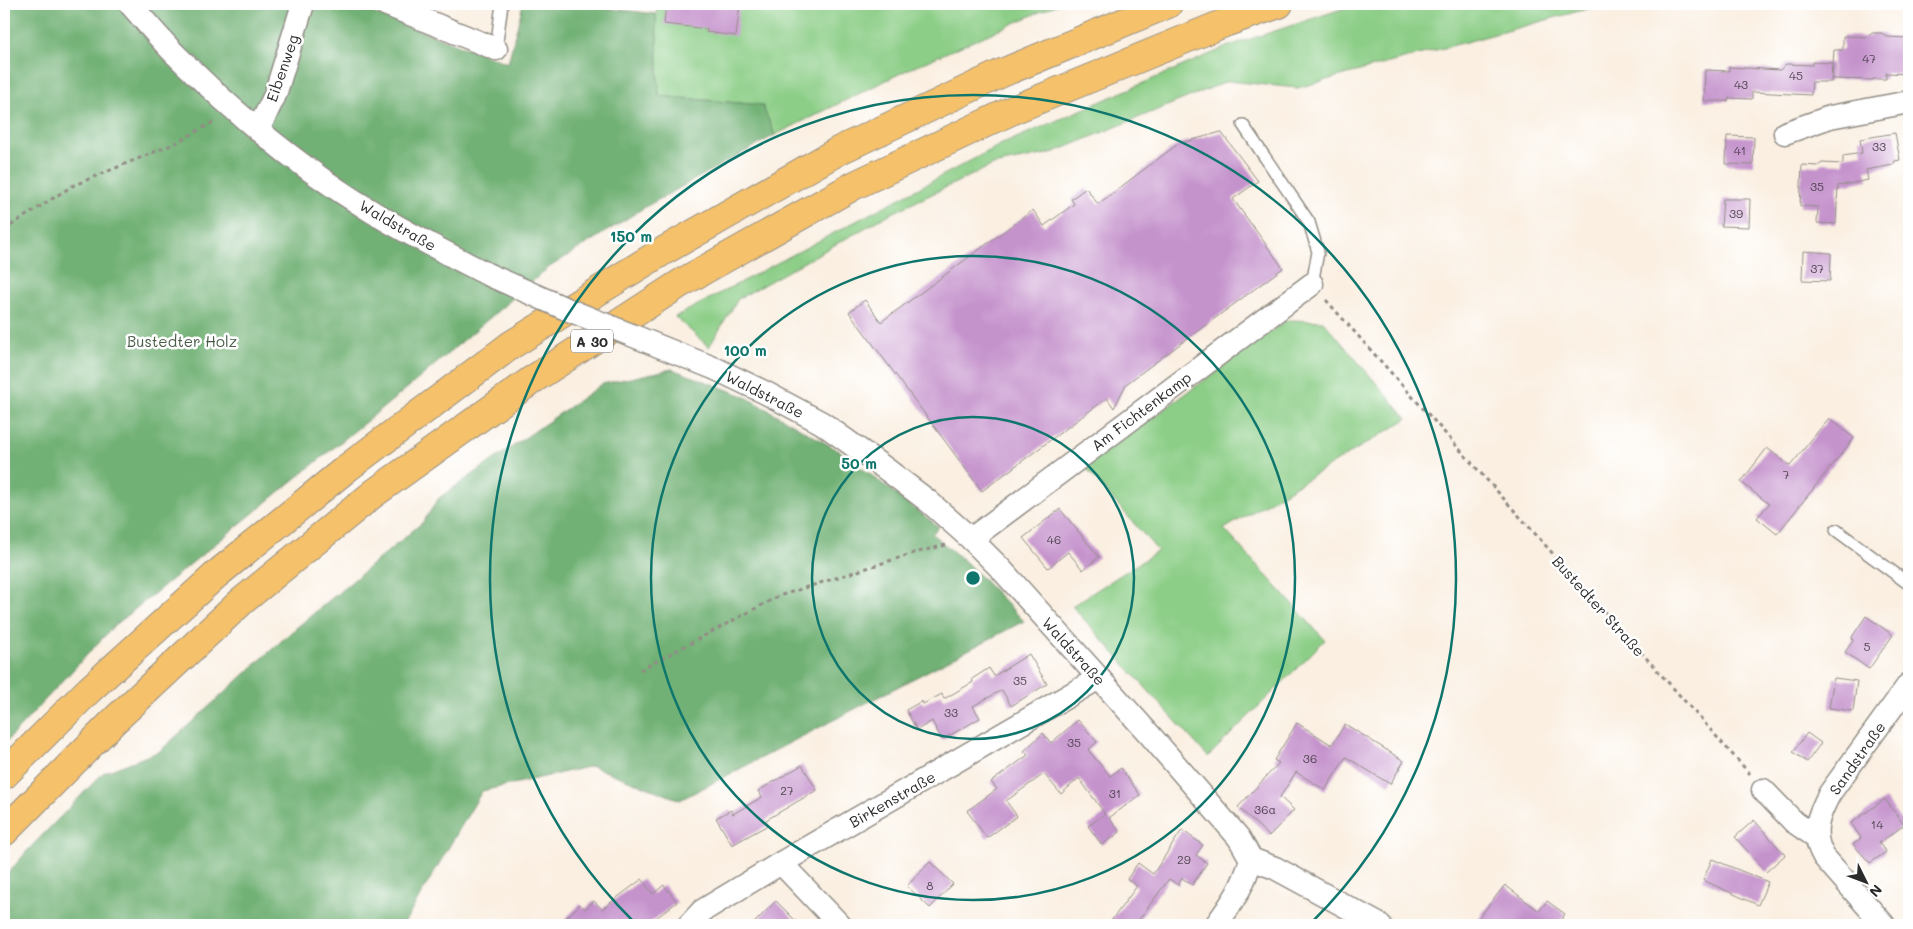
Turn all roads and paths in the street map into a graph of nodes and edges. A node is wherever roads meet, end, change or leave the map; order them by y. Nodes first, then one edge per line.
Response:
1 (130, 4) edge
2 (303, 4) edge
3 (385, 4) edge
4 (502, 4) edge
5 (1168, 4) edge
6 (1279, 4) edge
7 (496, 48) joint
8 (1909, 102) edge
9 (234, 110) junction
10 (1243, 125) dead end
11 (258, 130) junction
12 (1785, 133) dead end
13 (4, 230) edge
14 (1312, 284) junction
15 (1836, 530) dead end
16 (971, 539) junction
17 (1909, 584) edge
18 (640, 670) dead end
19 (1099, 678) junction
20 (1909, 684) edge
21 (4, 775) edge
22 (1763, 790) joint
23 (4, 832) edge
24 (1816, 837) junction
25 (1251, 859) junction
26 (780, 864) junction
27 (690, 925) edge
28 (840, 925) edge
29 (1216, 925) edge
30 (1380, 925) edge
31 (1884, 925) edge

1 - 9 street, Waldstraße
2 - 11 street, Eibenweg
3 - 7 street
4 - 7 lane
5 - 21 highway, A 30
6 - 23 highway, A 30
8 - 12 street
9 - 11 street, Waldstraße
9 - 13 path
10 - 14 lane
11 - 16 street, Waldstraße, bridge
14 - 16 street, Am Fichtenkamp
14 - 22 path, Bustedter Straße
15 - 17 lane
16 - 18 path
16 - 19 street, Waldstraße
19 - 25 street, Waldstraße
19 - 26 street, Birkenstraße
20 - 24 street, Sandstraße
22 - 24 street
24 - 31 street
25 - 29 street
25 - 30 street
26 - 27 street, Birkenstraße
26 - 28 street

